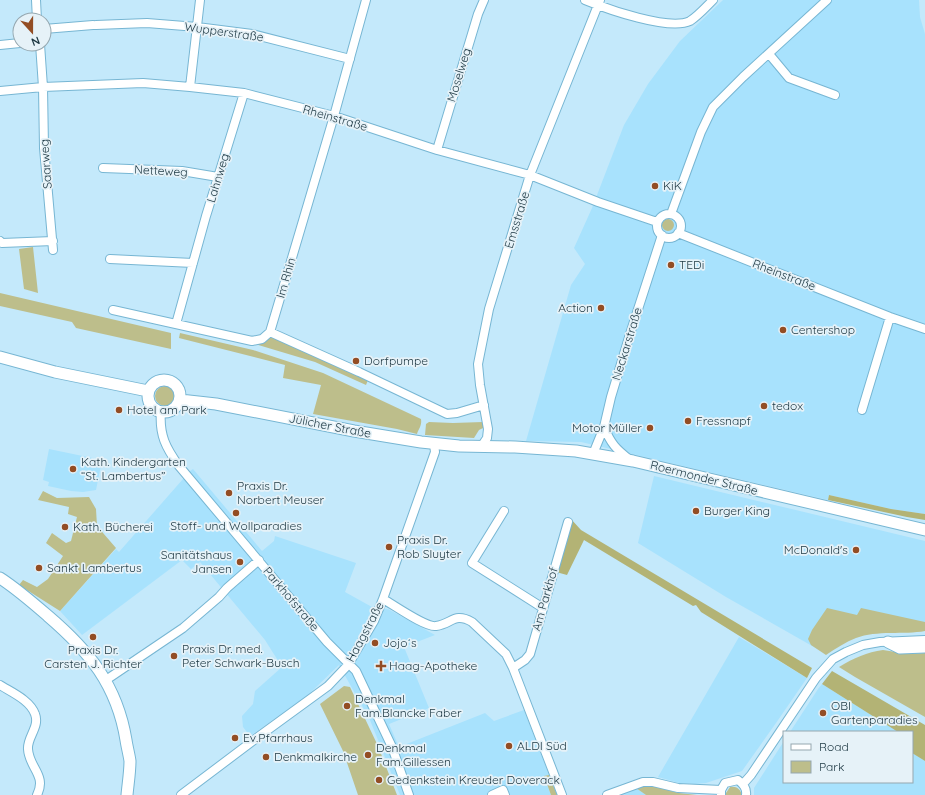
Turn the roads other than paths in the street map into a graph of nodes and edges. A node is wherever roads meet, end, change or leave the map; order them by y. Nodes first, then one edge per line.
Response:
1 (36, 0) edge
2 (200, 0) edge
3 (366, 0) edge
4 (484, 0) edge
5 (585, 0) edge
6 (713, 0) edge
7 (827, 0) edge
8 (600, 3) edge
9 (37, 12) edge
10 (197, 27) junction
11 (52, 28) edge
12 (12, 43) edge
13 (0, 44) edge
14 (41, 52) edge
15 (769, 54) junction
16 (350, 59) junction
17 (43, 87) junction
18 (190, 87) junction
19 (0, 91) edge
20 (244, 93) junction
21 (835, 95) dead end
22 (334, 116) junction
23 (437, 150) junction
24 (103, 168) dead end
25 (530, 175) junction
26 (218, 177) junction
27 (671, 214) junction
28 (657, 222) junction
29 (678, 233) junction
30 (662, 235) junction
31 (0, 241) edge
32 (53, 241) junction
33 (52, 250) dead end
34 (110, 260) dead end
35 (193, 263) junction
36 (113, 310) dead end
37 (890, 317) junction
38 (176, 324) junction
39 (925, 329) edge
40 (270, 332) junction
41 (0, 357) edge
42 (148, 391) junction
43 (180, 400) junction
44 (484, 405) junction
45 (862, 410) dead end
46 (161, 412) junction
47 (604, 427) junction
48 (434, 444) junction
49 (480, 447) junction
50 (593, 454) junction
51 (633, 461) junction
52 (504, 511) dead end
53 (568, 522) dead end
54 (925, 530) edge
55 (259, 560) junction
56 (0, 578) edge
57 (383, 599) junction
58 (543, 608) junction
59 (925, 640) edge
60 (888, 642) junction
61 (925, 647) edge
62 (348, 664) junction
63 (513, 668) junction
64 (106, 680) junction
65 (0, 685) edge
66 (743, 784) junction
67 (127, 789) edge
68 (721, 792) edge
69 (38, 795) edge
70 (181, 795) edge
71 (409, 795) edge
72 (492, 795) edge
73 (505, 795) edge
74 (562, 795) edge
75 (608, 795) edge
76 (746, 795) edge

1 - 9 street
2 - 10 street
3 - 16 street, Im Rhin
4 - 23 street, Moselweg
5 - 8 street
6 - 8 street
7 - 15 street
8 - 25 street, Emsstraße
10 - 11 street, Wupperstraße
10 - 16 street, Wupperstraße
10 - 18 street
12 - 13 street
14 - 17 street, Saarweg
15 - 21 street
15 - 27 street
16 - 22 street, Im Rhin
17 - 18 street, Rheinstraße
17 - 19 street, Rheinstraße
17 - 32 street, Saarweg
18 - 20 street, Rheinstraße
20 - 22 street, Rheinstraße
20 - 26 street, Lahnweg
22 - 23 street, Rheinstraße
22 - 40 street, Im Rhin
23 - 25 street, Rheinstraße
24 - 26 street, Netteweg
25 - 28 street, Rheinstraße
25 - 44 street, Emsstraße
26 - 35 street, Lahnweg
27 - 28 street
27 - 29 street
28 - 30 street
29 - 30 street, Rheinstraße
29 - 37 street, Rheinstraße
30 - 47 street, Neckarstraße
31 - 32 street
32 - 33 street, Saarweg
34 - 35 street
35 - 38 street, Lahnweg
36 - 38 street
37 - 39 street, Rheinstraße
37 - 45 street
38 - 40 street
40 - 44 street
41 - 42 main road
42 - 43 main road
42 - 46 main road
43 - 46 main road
43 - 48 main road, Jülicher Straße
44 - 49 street, Emsstraße
46 - 55 street, Parkhofstraße
47 - 50 street, Neckarstraße
47 - 51 street
48 - 49 main road, Jülicher Straße
48 - 57 street, Haagstraße
49 - 50 main road, Roermonder Straße
50 - 51 main road, Roermonder Straße
51 - 54 main road, Roermonder Straße
52 - 58 street
53 - 58 street, Am Parkhof
55 - 62 street, Parkhofstraße
55 - 64 street
56 - 64 main road
57 - 62 street, Haagstraße
57 - 63 street
58 - 63 street, Am Parkhof
59 - 60 street
60 - 61 main road
60 - 66 street
62 - 70 street, Haagstraße
62 - 71 street, Parkhofstraße
63 - 74 street
64 - 67 main road
65 - 69 street
66 - 68 street
66 - 76 street
68 - 75 street
72 - 73 street

